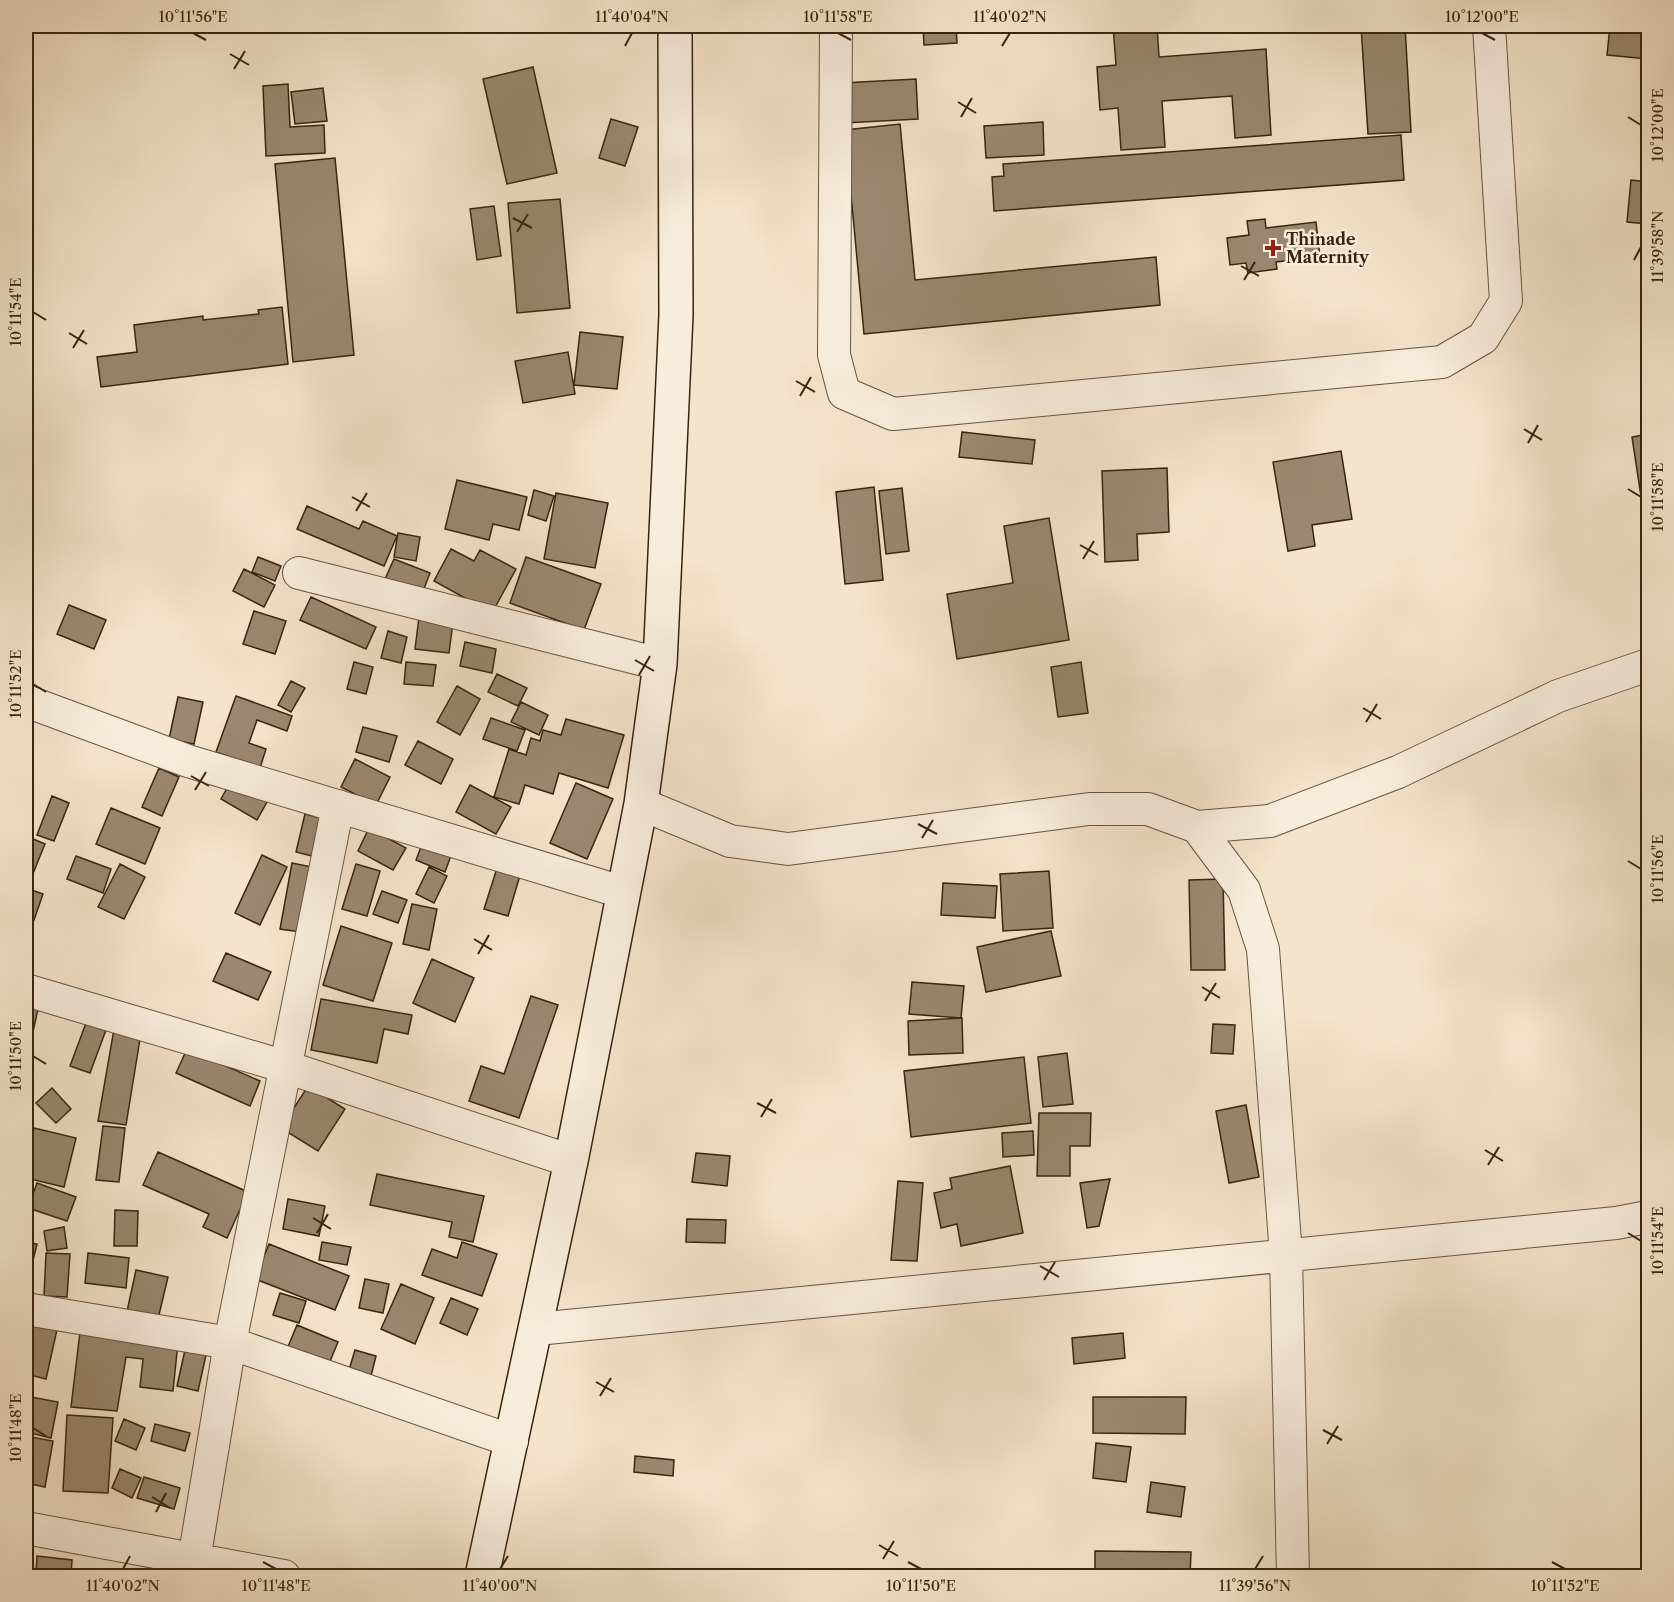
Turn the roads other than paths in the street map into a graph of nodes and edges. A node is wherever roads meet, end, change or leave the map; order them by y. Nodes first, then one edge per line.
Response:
1 (675, 26) edge
2 (836, 26) edge
3 (1489, 26) edge
4 (299, 573) dead end
5 (660, 664) junction
6 (1648, 665) edge
7 (26, 701) edge
8 (641, 804) junction
9 (338, 806) junction
10 (1197, 827) junction
11 (622, 892) junction
12 (26, 990) edge
13 (286, 1067) junction
14 (571, 1161) junction
15 (1648, 1217) edge
16 (1616, 1223) junction
17 (1648, 1236) edge
18 (1286, 1256) junction
19 (26, 1309) edge
20 (537, 1329) junction
21 (230, 1343) junction
22 (512, 1441) junction
23 (27, 1536) edge
24 (194, 1560) junction
25 (284, 1576) edge
26 (482, 1576) edge
27 (1293, 1576) edge

1 - 5 street
2 - 3 street
4 - 5 street
5 - 8 street
6 - 10 street
7 - 9 street
8 - 10 street
8 - 11 street
9 - 11 street
9 - 13 street
10 - 18 street
11 - 14 street
12 - 13 street
13 - 14 street
13 - 21 street
14 - 20 street
15 - 16 street
16 - 17 street
16 - 18 street
18 - 20 street
18 - 27 street
19 - 21 street
20 - 22 street
21 - 22 street
21 - 24 street
22 - 26 street
23 - 24 street
24 - 25 street

